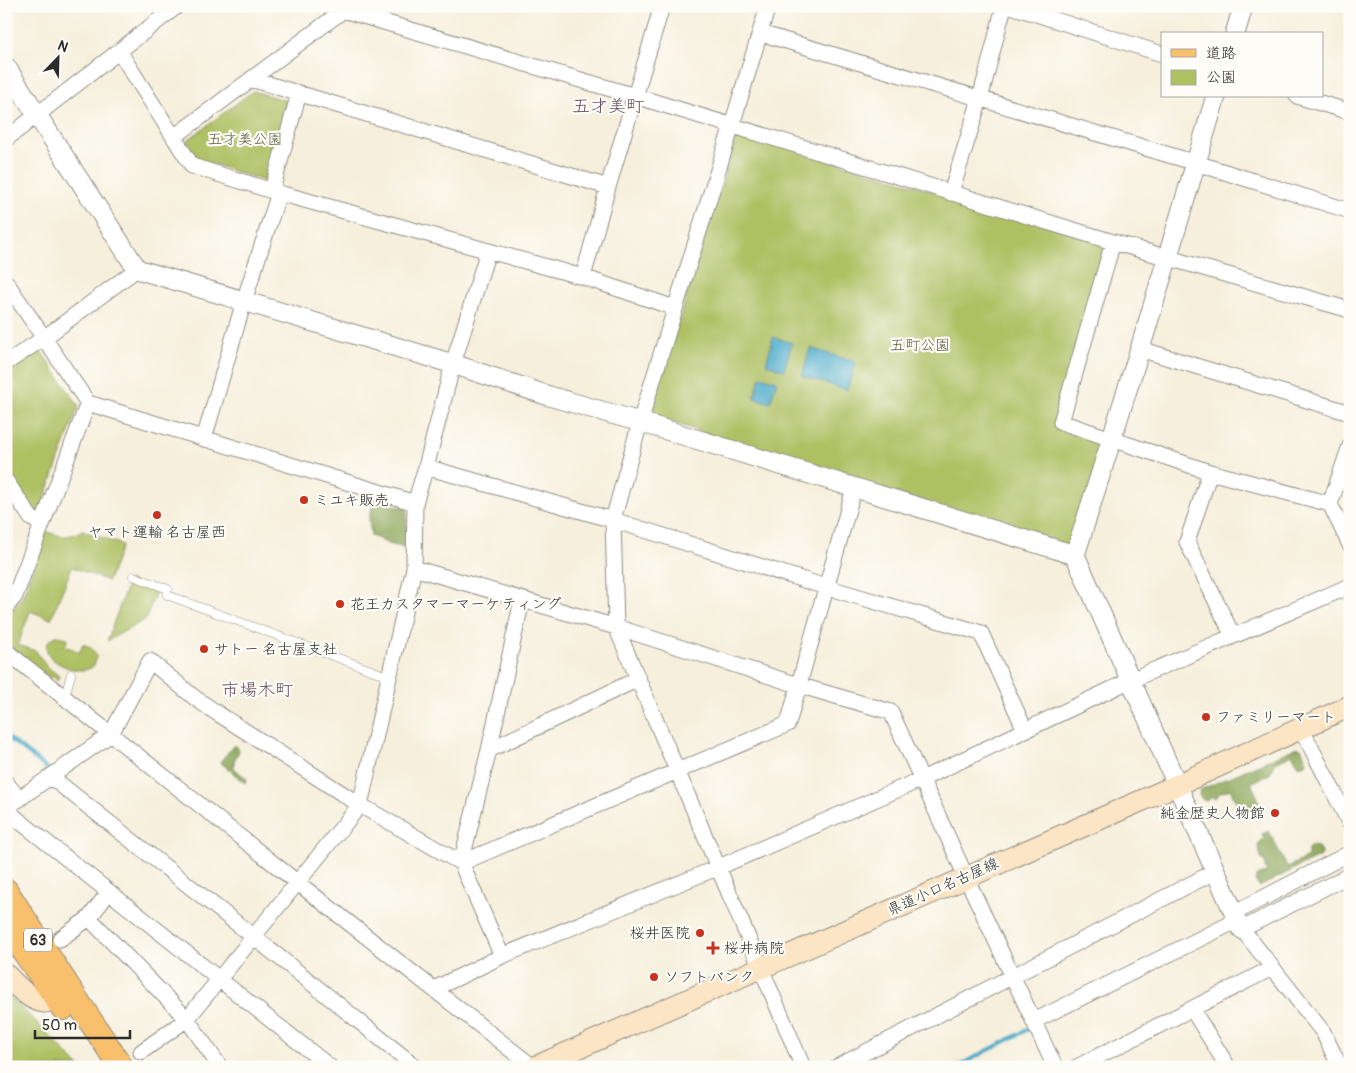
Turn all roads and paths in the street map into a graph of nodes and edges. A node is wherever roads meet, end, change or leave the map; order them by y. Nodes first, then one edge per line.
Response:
1 (177, 6) edge
2 (662, 6) edge
3 (768, 6) edge
4 (1004, 6) edge
5 (1011, 6) edge
6 (1243, 6) edge
7 (343, 8) edge
8 (1236, 32) edge
9 (760, 33) junction
10 (119, 52) junction
11 (1161, 54) edge
12 (6, 68) edge
13 (251, 79) junction
14 (299, 94) junction
15 (636, 96) junction
16 (1215, 98) edge
17 (1304, 98) edge
18 (980, 99) junction
19 (1350, 112) edge
20 (37, 115) junction
21 (732, 125) junction
22 (174, 137) junction
23 (6, 139) edge
24 (1196, 163) junction
25 (608, 187) junction
26 (275, 192) junction
27 (951, 193) junction
28 (1350, 211) edge
29 (1113, 242) junction
30 (488, 251) junction
31 (1168, 258) junction
32 (137, 269) junction
33 (583, 277) junction
34 (6, 282) edge
35 (244, 302) junction
36 (675, 308) junction
37 (1350, 310) edge
38 (44, 338) junction
39 (1140, 349) junction
40 (6, 363) edge
41 (453, 364) junction
42 (88, 403) junction
43 (1350, 413) edge
44 (640, 422) junction
45 (204, 438) junction
46 (1111, 440) junction
47 (1350, 446) edge
48 (426, 466) junction
49 (1210, 472) junction
50 (6, 481) edge
51 (854, 488) junction
52 (415, 503) junction
53 (1330, 504) junction
54 (613, 520) junction
55 (42, 525) junction
56 (1350, 545) edge
57 (1075, 555) junction
58 (414, 568) junction
59 (133, 576) dead end
60 (1350, 586) edge
61 (826, 588) junction
62 (522, 600) junction
63 (6, 607) edge
64 (616, 627) junction
65 (1233, 636) junction
66 (6, 651) edge
67 (71, 674) dead end
68 (390, 677) junction
69 (638, 679) junction
70 (1131, 680) junction
71 (798, 685) junction
72 (65, 697) junction
73 (1350, 706) edge
74 (1301, 728) junction
75 (1025, 730) junction
76 (111, 734) junction
77 (489, 750) junction
78 (678, 771) junction
79 (51, 778) junction
80 (922, 779) junction
81 (6, 783) edge
82 (1177, 785) junction
83 (20, 799) junction
84 (360, 805) junction
85 (6, 808) edge
86 (1350, 824) edge
87 (1350, 853) edge
88 (462, 863) junction
89 (719, 867) junction
90 (1216, 871) junction
91 (1350, 875) edge
92 (966, 877) junction
93 (298, 882) junction
94 (6, 891) edge
95 (110, 892) junction
96 (89, 918) junction
97 (1238, 921) junction
98 (6, 924) edge
99 (254, 936) junction
100 (60, 939) dead end
101 (502, 956) junction
102 (760, 968) junction
103 (1272, 968) junction
104 (6, 975) edge
105 (1012, 975) junction
106 (220, 979) junction
107 (434, 989) junction
108 (56, 998) junction
109 (1192, 1008) junction
110 (187, 1019) junction
111 (1034, 1021) junction
112 (141, 1052) dead end
113 (102, 1067) edge
114 (121, 1067) edge
115 (220, 1067) edge
116 (330, 1067) edge
117 (416, 1067) edge
118 (534, 1067) edge
119 (803, 1067) edge
120 (837, 1067) edge
121 (1055, 1067) edge
122 (1077, 1067) edge
123 (1228, 1067) edge
124 (1340, 1067) edge

1 - 10 street
2 - 15 street
3 - 9 street
4 - 18 street
5 - 11 street
6 - 8 street
7 - 13 street
7 - 15 street
9 - 18 street
9 - 21 street
10 - 20 street
10 - 22 street
12 - 20 street
13 - 14 street
13 - 22 street
14 - 25 street
14 - 26 street
15 - 21 street
15 - 25 street
16 - 24 street
17 - 19 street
18 - 24 street
18 - 27 street
20 - 23 street
20 - 32 street
21 - 27 street
21 - 36 street
22 - 26 street
24 - 28 street
24 - 31 street
25 - 33 street
26 - 30 street
26 - 35 street
27 - 29 street
29 - 31 street
29 - 46 street
30 - 33 street
30 - 41 street
31 - 37 street
31 - 39 street
32 - 35 street
32 - 38 street
33 - 36 street
34 - 38 street
35 - 41 street
35 - 45 street
36 - 44 street
38 - 40 street
38 - 42 street
39 - 43 street
39 - 46 street
41 - 44 street
41 - 48 street
42 - 45 street
42 - 55 street
44 - 51 street
44 - 54 street
45 - 52 street
46 - 49 street
46 - 57 street
47 - 53 street
48 - 52 street
48 - 54 street
49 - 53 street
49 - 65 street
50 - 55 street
51 - 57 street
51 - 61 street
52 - 58 street
53 - 56 street
54 - 61 street
54 - 64 street
55 - 63 street
57 - 70 street
58 - 62 street
58 - 68 street
59 - 68 lane
60 - 65 street
61 - 71 street
61 - 75 street
62 - 64 street
62 - 77 street
64 - 69 street
64 - 71 street
65 - 70 street
66 - 72 street
67 - 72 lane
68 - 84 street
69 - 77 street
69 - 78 street
70 - 75 street
70 - 82 street
71 - 78 street
71 - 80 street
72 - 76 street
73 - 74 main road, 県道小口名古屋線
74 - 82 main road, 県道小口名古屋線
74 - 86 street
75 - 80 street
76 - 79 street
76 - 84 street
76 - 93 street
77 - 88 street
78 - 88 street
78 - 89 street
79 - 83 street
79 - 99 street
80 - 89 street
80 - 92 street
81 - 83 street
82 - 90 street
82 - 92 main road, 県道小口名古屋線
83 - 85 street
84 - 88 street
84 - 93 street
85 - 95 street
87 - 97 street
88 - 101 street
89 - 101 street
89 - 102 street
90 - 97 street
90 - 105 street
91 - 97 street
92 - 102 main road, 県道小口名古屋線
92 - 105 street
93 - 99 street
93 - 107 street
94 - 114 main road, 63
95 - 96 street
95 - 106 street
96 - 100 street
96 - 110 street
97 - 103 street
97 - 111 street
98 - 108 main road, 63
99 - 106 street
99 - 117 street
101 - 107 street
102 - 118 main road, 県道小口名古屋線
102 - 119 street
103 - 109 street
103 - 124 street
104 - 108 main road
105 - 111 street
105 - 120 street
106 - 110 street
106 - 116 street
107 - 118 street
108 - 113 main road, 63
109 - 122 street
109 - 123 street
110 - 112 street
110 - 115 street
111 - 121 street

